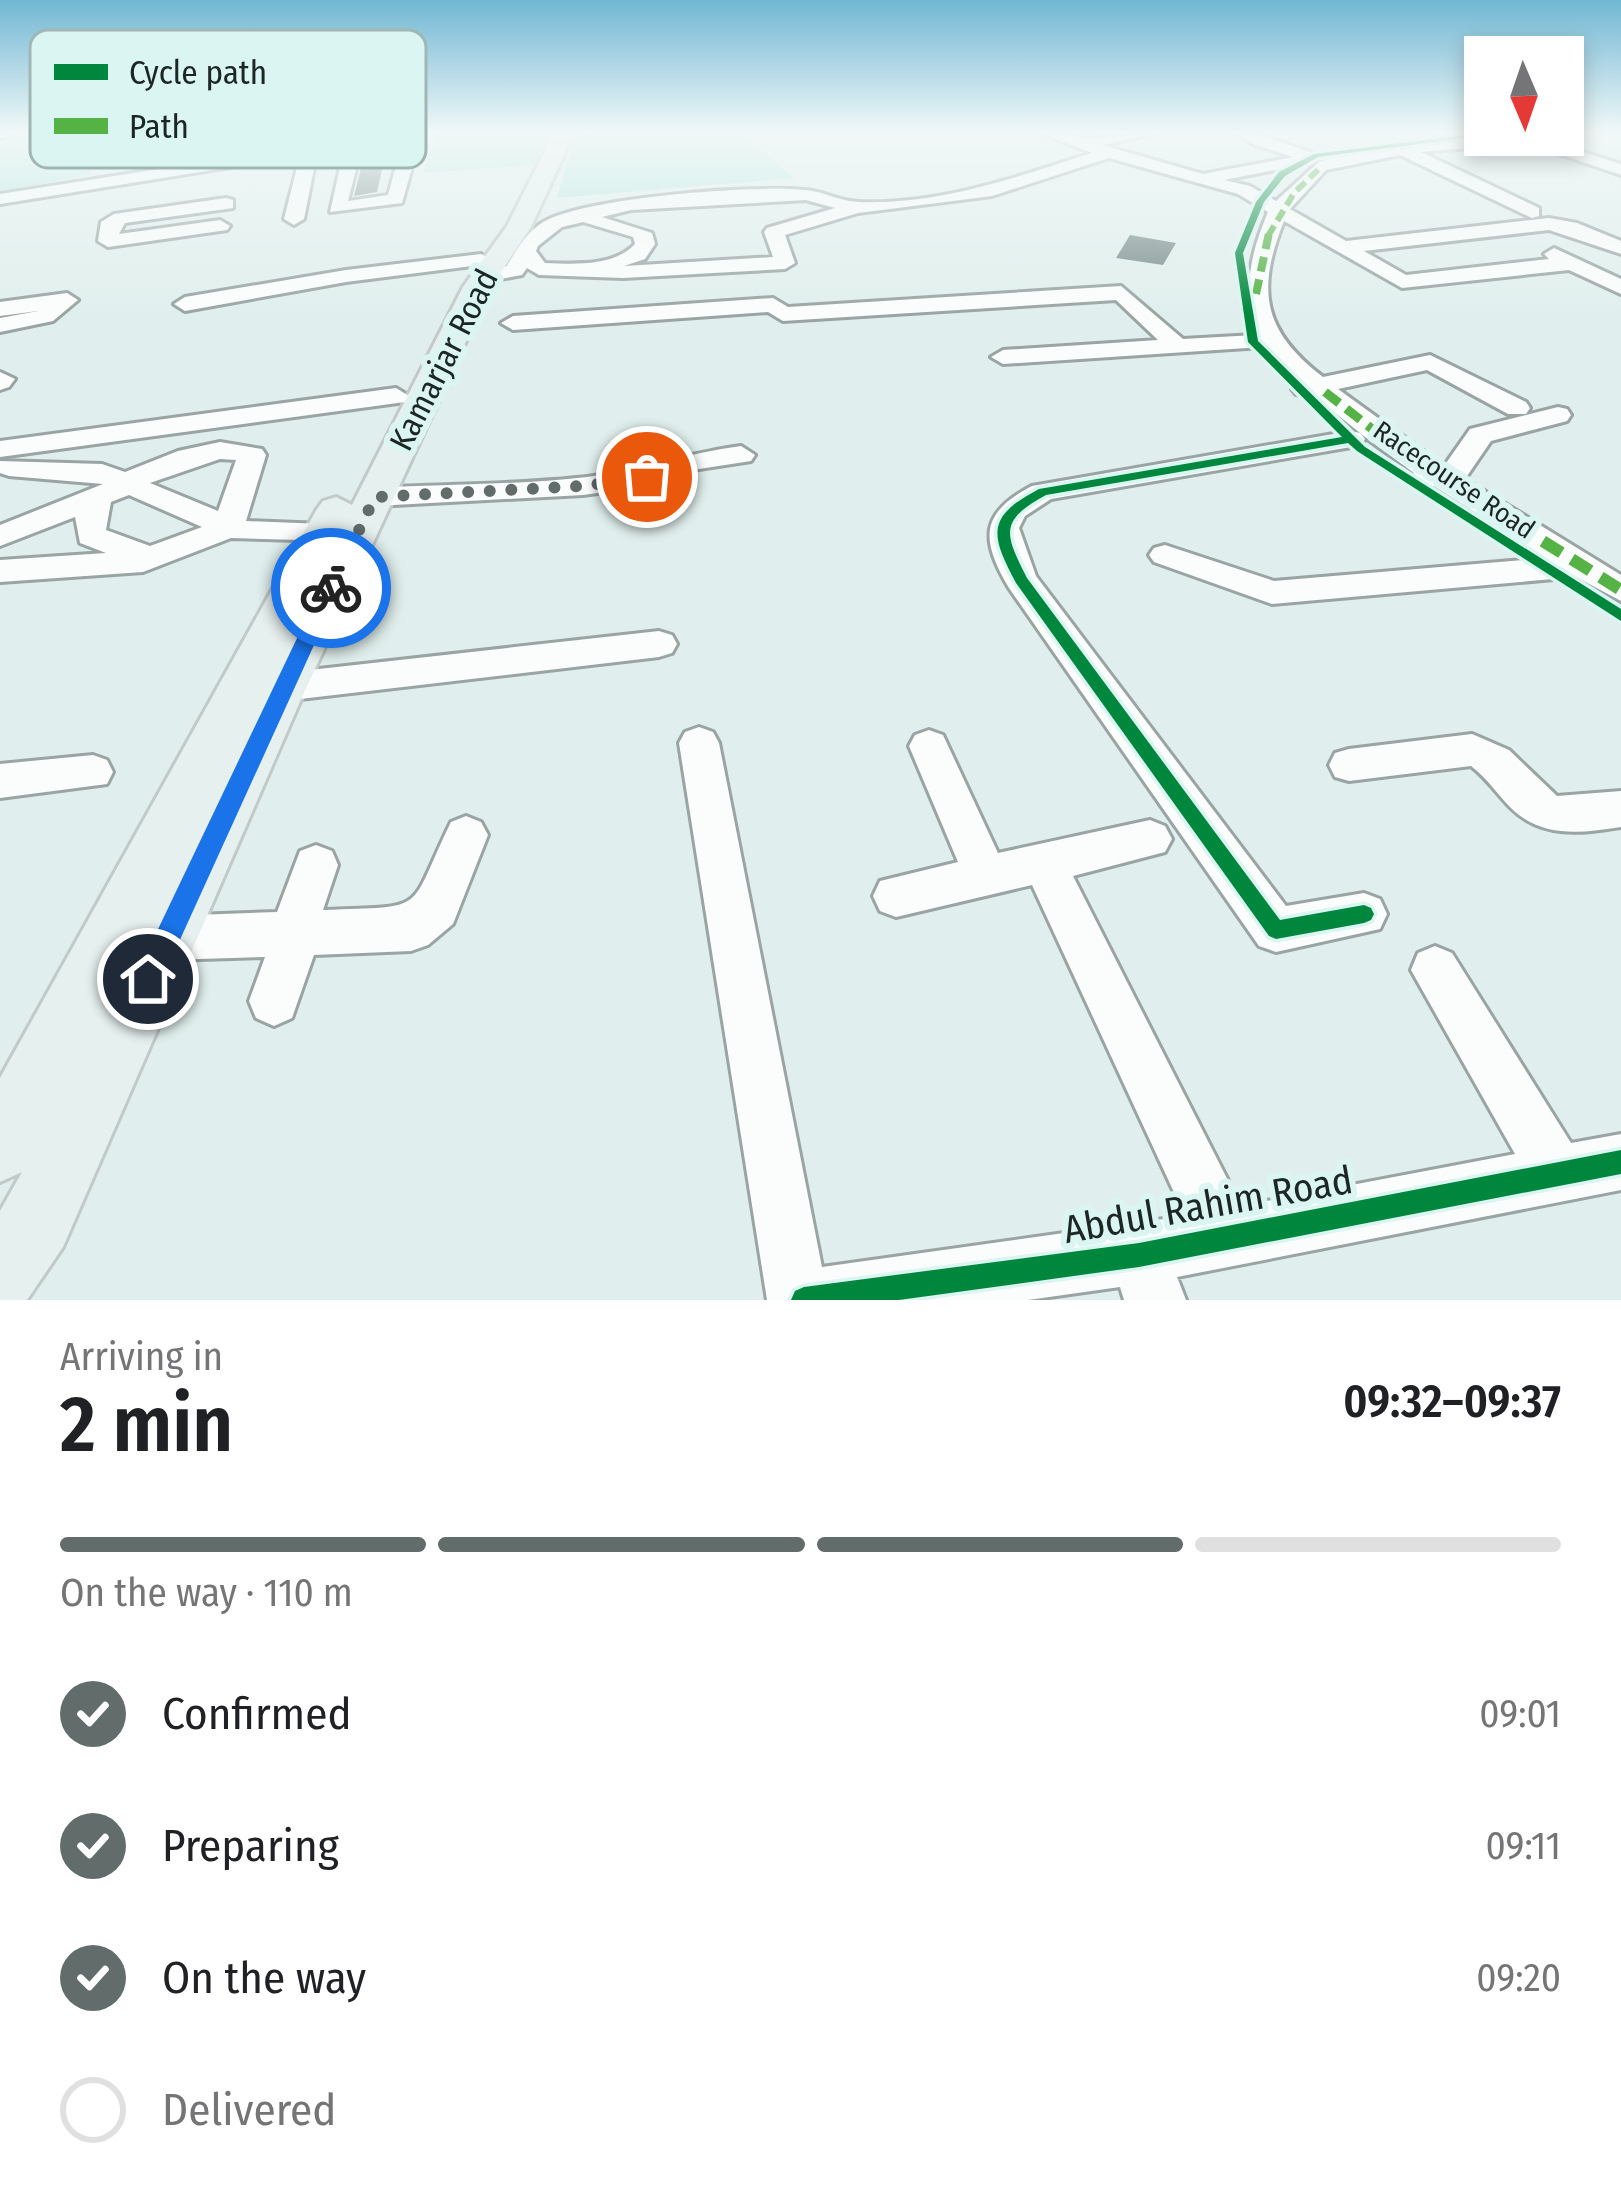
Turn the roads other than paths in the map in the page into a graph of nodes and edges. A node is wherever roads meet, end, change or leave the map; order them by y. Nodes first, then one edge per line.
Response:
1 (30, 194) edge
2 (126, 194) edge
3 (229, 194) edge
4 (300, 194) edge
5 (341, 194) edge
6 (397, 194) edge
7 (533, 194) edge
8 (971, 194) edge
9 (1257, 194) edge
10 (1275, 194) edge
11 (1278, 194) edge
12 (1503, 194) edge
13 (1271, 198) junction
14 (0, 199) edge
15 (226, 204) junction
16 (856, 208) junction
17 (1532, 212) dead end
18 (122, 218) junction
19 (294, 219) dead end
20 (574, 219) junction
21 (1504, 228) junction
22 (1340, 248) junction
23 (1621, 248) edge
24 (503, 254) junction
25 (1573, 263) junction
26 (577, 271) junction
27 (1621, 287) edge
28 (185, 304) dead end
29 (0, 309) edge
30 (512, 323) dead end
31 (0, 325) edge
32 (1253, 342) junction
33 (1177, 346) junction
34 (1003, 357) dead end
35 (1309, 388) junction
36 (396, 396) junction
37 (1517, 409) dead end
38 (1558, 415) dead end
39 (1351, 439) junction
40 (742, 455) dead end
41 (7, 461) edge
42 (1425, 480) junction
43 (118, 488) junction
44 (0, 493) edge
45 (375, 497) junction
46 (228, 528) junction
47 (323, 534) junction
48 (0, 536) edge
49 (1166, 555) dead end
50 (157, 558) junction
51 (1621, 561) edge
52 (1580, 565) junction
53 (1540, 567) junction
54 (0, 571) edge
55 (1621, 590) edge
56 (1621, 616) edge
57 (659, 644) dead end
58 (283, 687) junction
59 (699, 743) dead end
60 (929, 746) dead end
61 (1349, 765) dead end
62 (93, 772) dead end
63 (0, 781) edge
64 (1621, 809) edge
65 (466, 835) dead end
66 (1150, 839) dead end
67 (1043, 862) junction
68 (316, 866) dead end
69 (985, 873) junction
70 (896, 896) dead end
71 (1364, 914) dead end
72 (295, 934) junction
73 (167, 938) junction
74 (1436, 970) dead end
75 (274, 1001) dead end
76 (0, 1147) edge
77 (1621, 1162) edge
78 (1558, 1174) junction
79 (1226, 1238) junction
80 (0, 1274) edge
81 (1147, 1277) edge
82 (943, 1291) edge
83 (801, 1300) edge

1 - 14 street
2 - 18 street
3 - 15 street
4 - 19 street
5 - 6 street
7 - 24 main road, Kamarjar Road
8 - 16 street
9 - 13 street
10 - 13 street
11 - 13 street
12 - 17 street
13 - 22 street
13 - 32 street
13 - 35 street
15 - 18 street
15 - 18 street
16 - 20 street
16 - 26 street
20 - 24 street
20 - 26 street
21 - 22 street
21 - 23 street
21 - 25 street
22 - 25 street
24 - 26 street
24 - 28 street
24 - 36 main road, Kamarjar Road
24 - 45 main road, Kamarjar Road
25 - 27 street
29 - 31 street
30 - 33 street
32 - 33 street
32 - 35 street, Racecourse Road
33 - 34 street
35 - 37 street
35 - 39 street, Racecourse Road
35 - 42 street
36 - 41 street
36 - 47 main road, Kamarjar Road
38 - 42 street
39 - 42 street, Racecourse Road
39 - 71 street
40 - 45 street
41 - 43 street
41 - 44 street
42 - 52 street
42 - 53 street, Racecourse Road
43 - 46 street
43 - 46 street
43 - 48 street
43 - 50 street
45 - 58 main road, Kamarjar Road
46 - 47 street
46 - 50 street
47 - 76 main road, Kamarjar Road
49 - 53 street
50 - 54 street
51 - 52 street
52 - 53 street
52 - 55 street
53 - 56 street, Racecourse Road
57 - 58 street
58 - 73 main road, Kamarjar Road
59 - 83 street
60 - 69 street
61 - 64 street
62 - 63 street
65 - 72 street
66 - 67 street
67 - 69 street
67 - 79 street
68 - 72 street
69 - 70 street
72 - 73 street
72 - 75 street
73 - 80 main road, Kamarjar Road
74 - 78 street
77 - 78 street, Abdul Rahim Road
78 - 79 street, Abdul Rahim Road
79 - 81 street, Abdul Rahim Road
81 - 82 street, Abdul Rahim Road
82 - 83 street, Abdul Rahim Road

